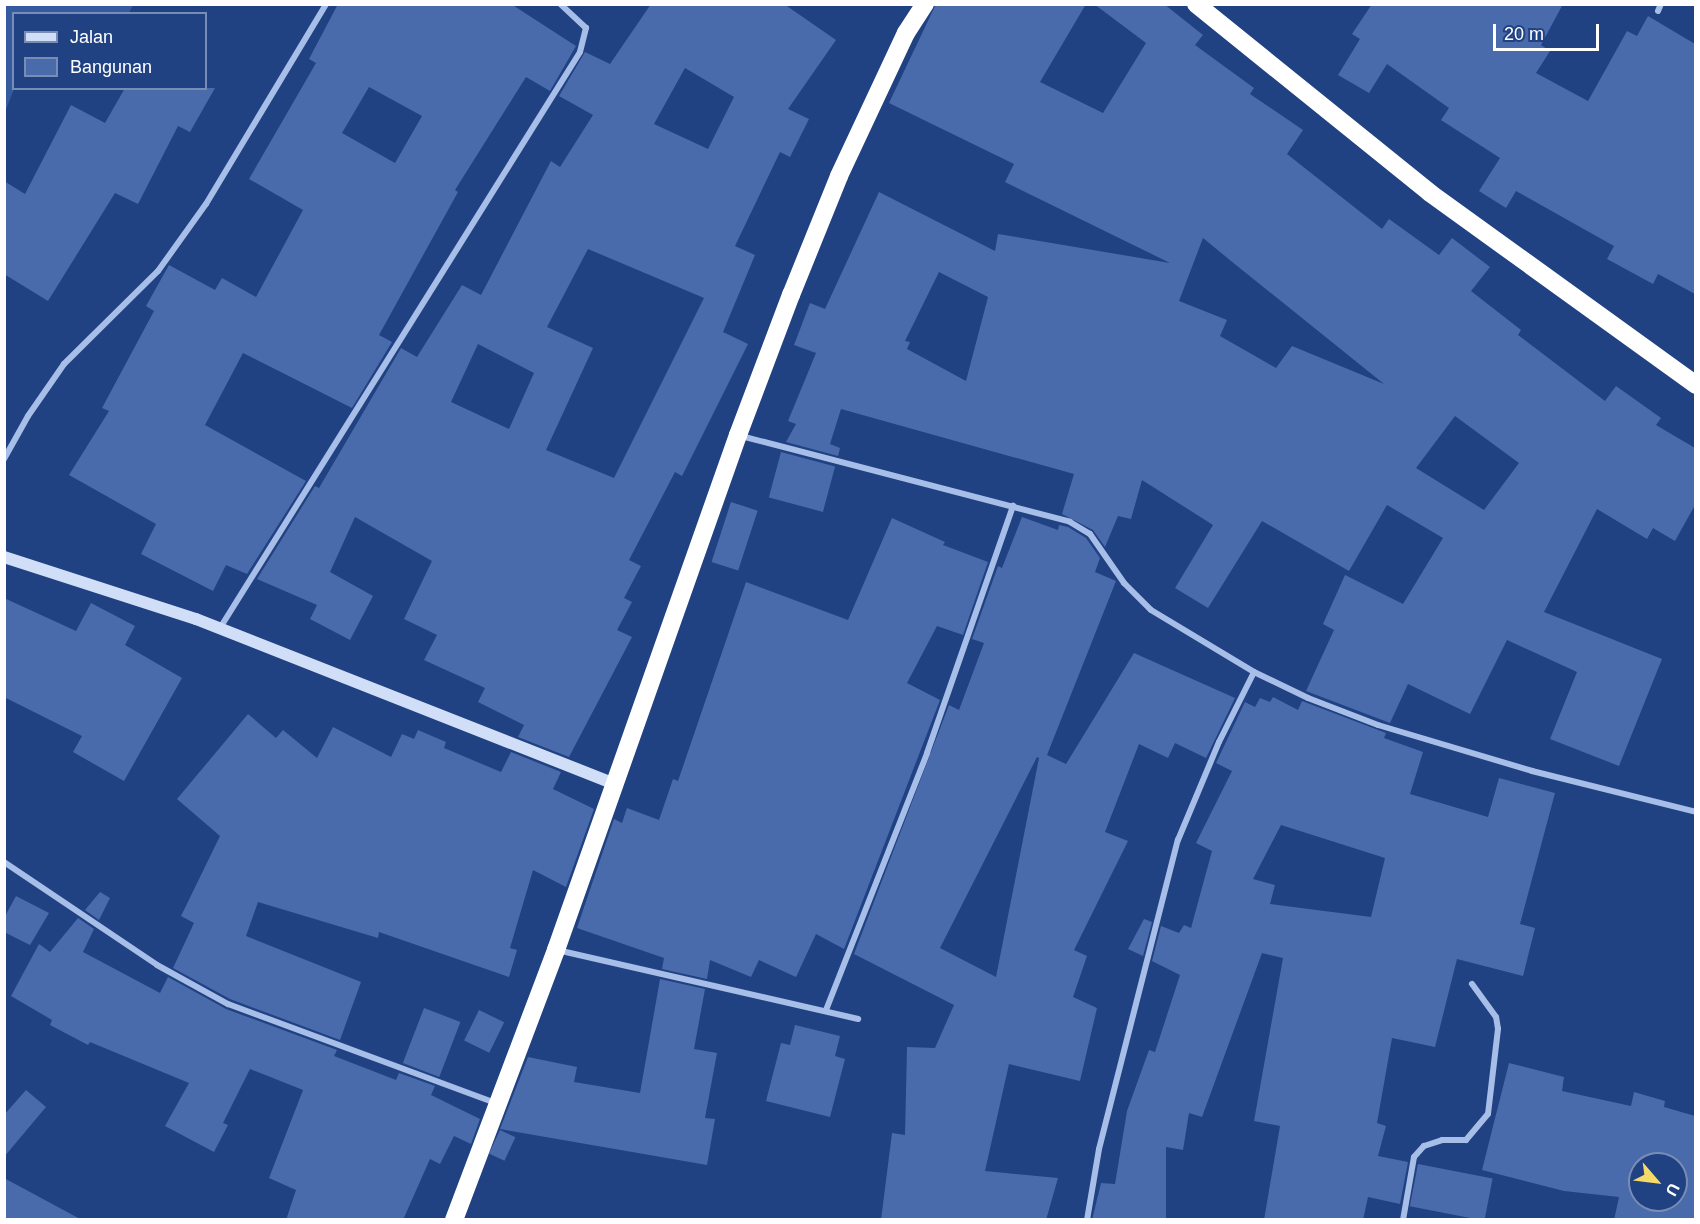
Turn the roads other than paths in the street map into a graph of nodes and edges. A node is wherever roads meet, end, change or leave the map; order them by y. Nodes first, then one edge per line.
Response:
1 (326, 4) edge
2 (560, 4) edge
3 (926, 4) edge
4 (1196, 4) edge
5 (1695, 385) edge
6 (738, 435) junction
7 (4, 459) edge
8 (1013, 506) junction
9 (4, 557) edge
10 (220, 629) junction
11 (1254, 672) junction
12 (614, 784) junction
13 (1695, 812) edge
14 (4, 862) edge
15 (556, 950) junction
16 (1472, 984) dead end
17 (826, 1010) junction
18 (858, 1019) dead end
19 (497, 1104) junction
20 (454, 1220) edge
21 (1087, 1220) edge
22 (1403, 1220) edge

1 - 7 street
2 - 10 street
3 - 6 highway
4 - 5 highway
6 - 8 street
6 - 12 highway
8 - 11 street
8 - 17 street
9 - 10 main road
10 - 12 main road
11 - 13 street
11 - 21 street
12 - 15 highway
14 - 19 street
15 - 17 street
15 - 19 highway
16 - 22 street
17 - 18 street
19 - 20 highway

